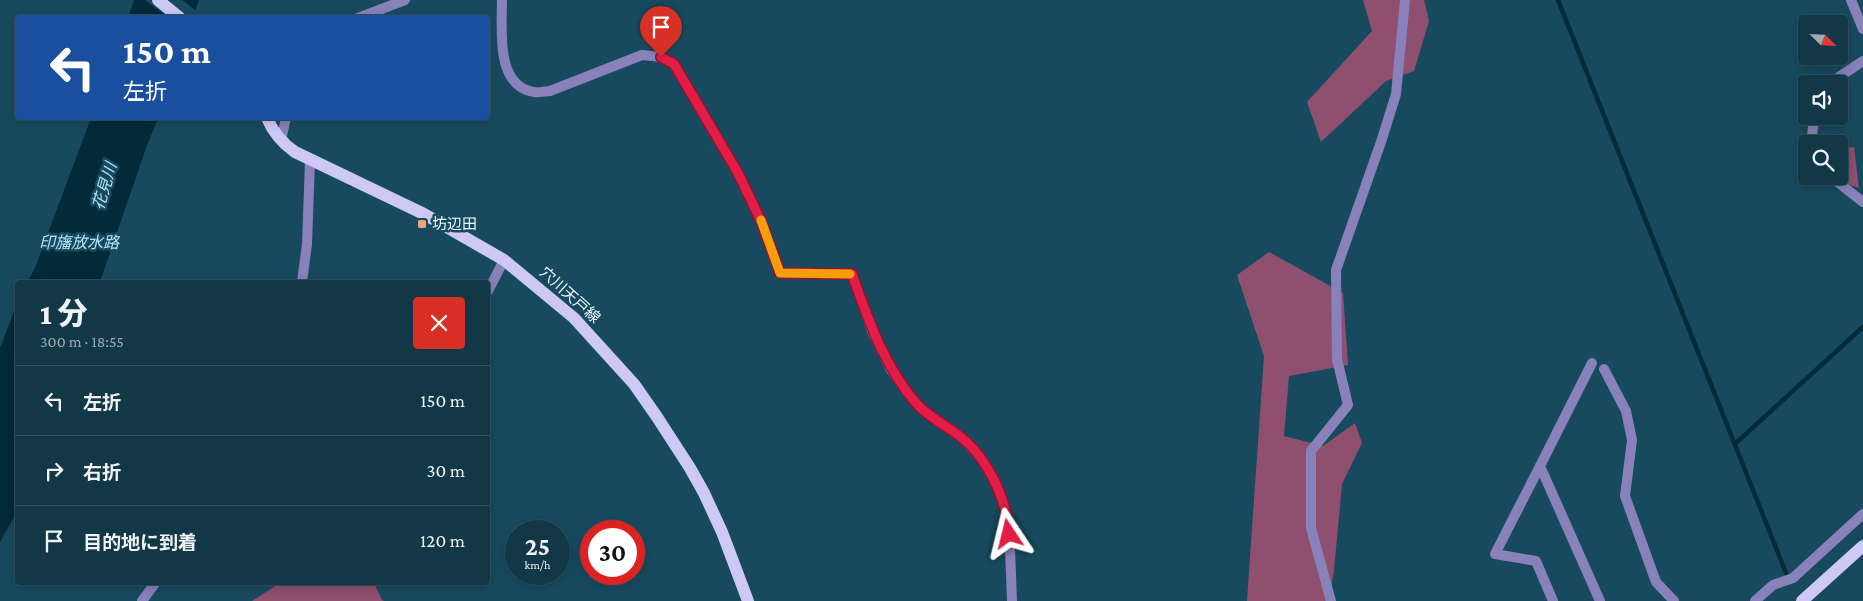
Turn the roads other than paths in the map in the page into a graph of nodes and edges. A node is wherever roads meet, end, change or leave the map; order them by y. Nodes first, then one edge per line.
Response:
1 (158, 0) edge
2 (405, 0) edge
3 (502, 0) edge
4 (1405, 0) edge
5 (1851, 0) edge
6 (176, 15) edge
7 (366, 15) edge
8 (1863, 29) edge
9 (1863, 62) edge
10 (1843, 75) edge
11 (268, 120) edge
12 (285, 120) edge
13 (280, 140) junction
14 (310, 161) junction
15 (1843, 185) edge
16 (1861, 198) edge
17 (504, 260) junction
18 (302, 280) edge
19 (490, 287) edge
20 (1592, 363) dead end
21 (1604, 369) dead end
22 (1540, 466) junction
23 (1863, 514) edge
24 (1863, 546) edge
25 (154, 585) edge
26 (142, 601) edge
27 (748, 601) edge
28 (1012, 601) edge
29 (1331, 601) edge
30 (1552, 601) edge
31 (1600, 601) edge
32 (1674, 601) edge
33 (1755, 601) edge
34 (1802, 601) edge

1 - 6 main road
2 - 7 street
3 - 28 street
4 - 29 street
5 - 8 street
9 - 10 street
11 - 13 main road, 穴川天戸線
12 - 13 street
13 - 14 main road, 穴川天戸線
14 - 17 main road, 穴川天戸線
14 - 18 street
15 - 16 street
17 - 19 street
17 - 27 main road, 穴川天戸線
20 - 22 street
21 - 32 street
22 - 30 street
22 - 31 street
23 - 33 street
24 - 34 main road
25 - 26 street

